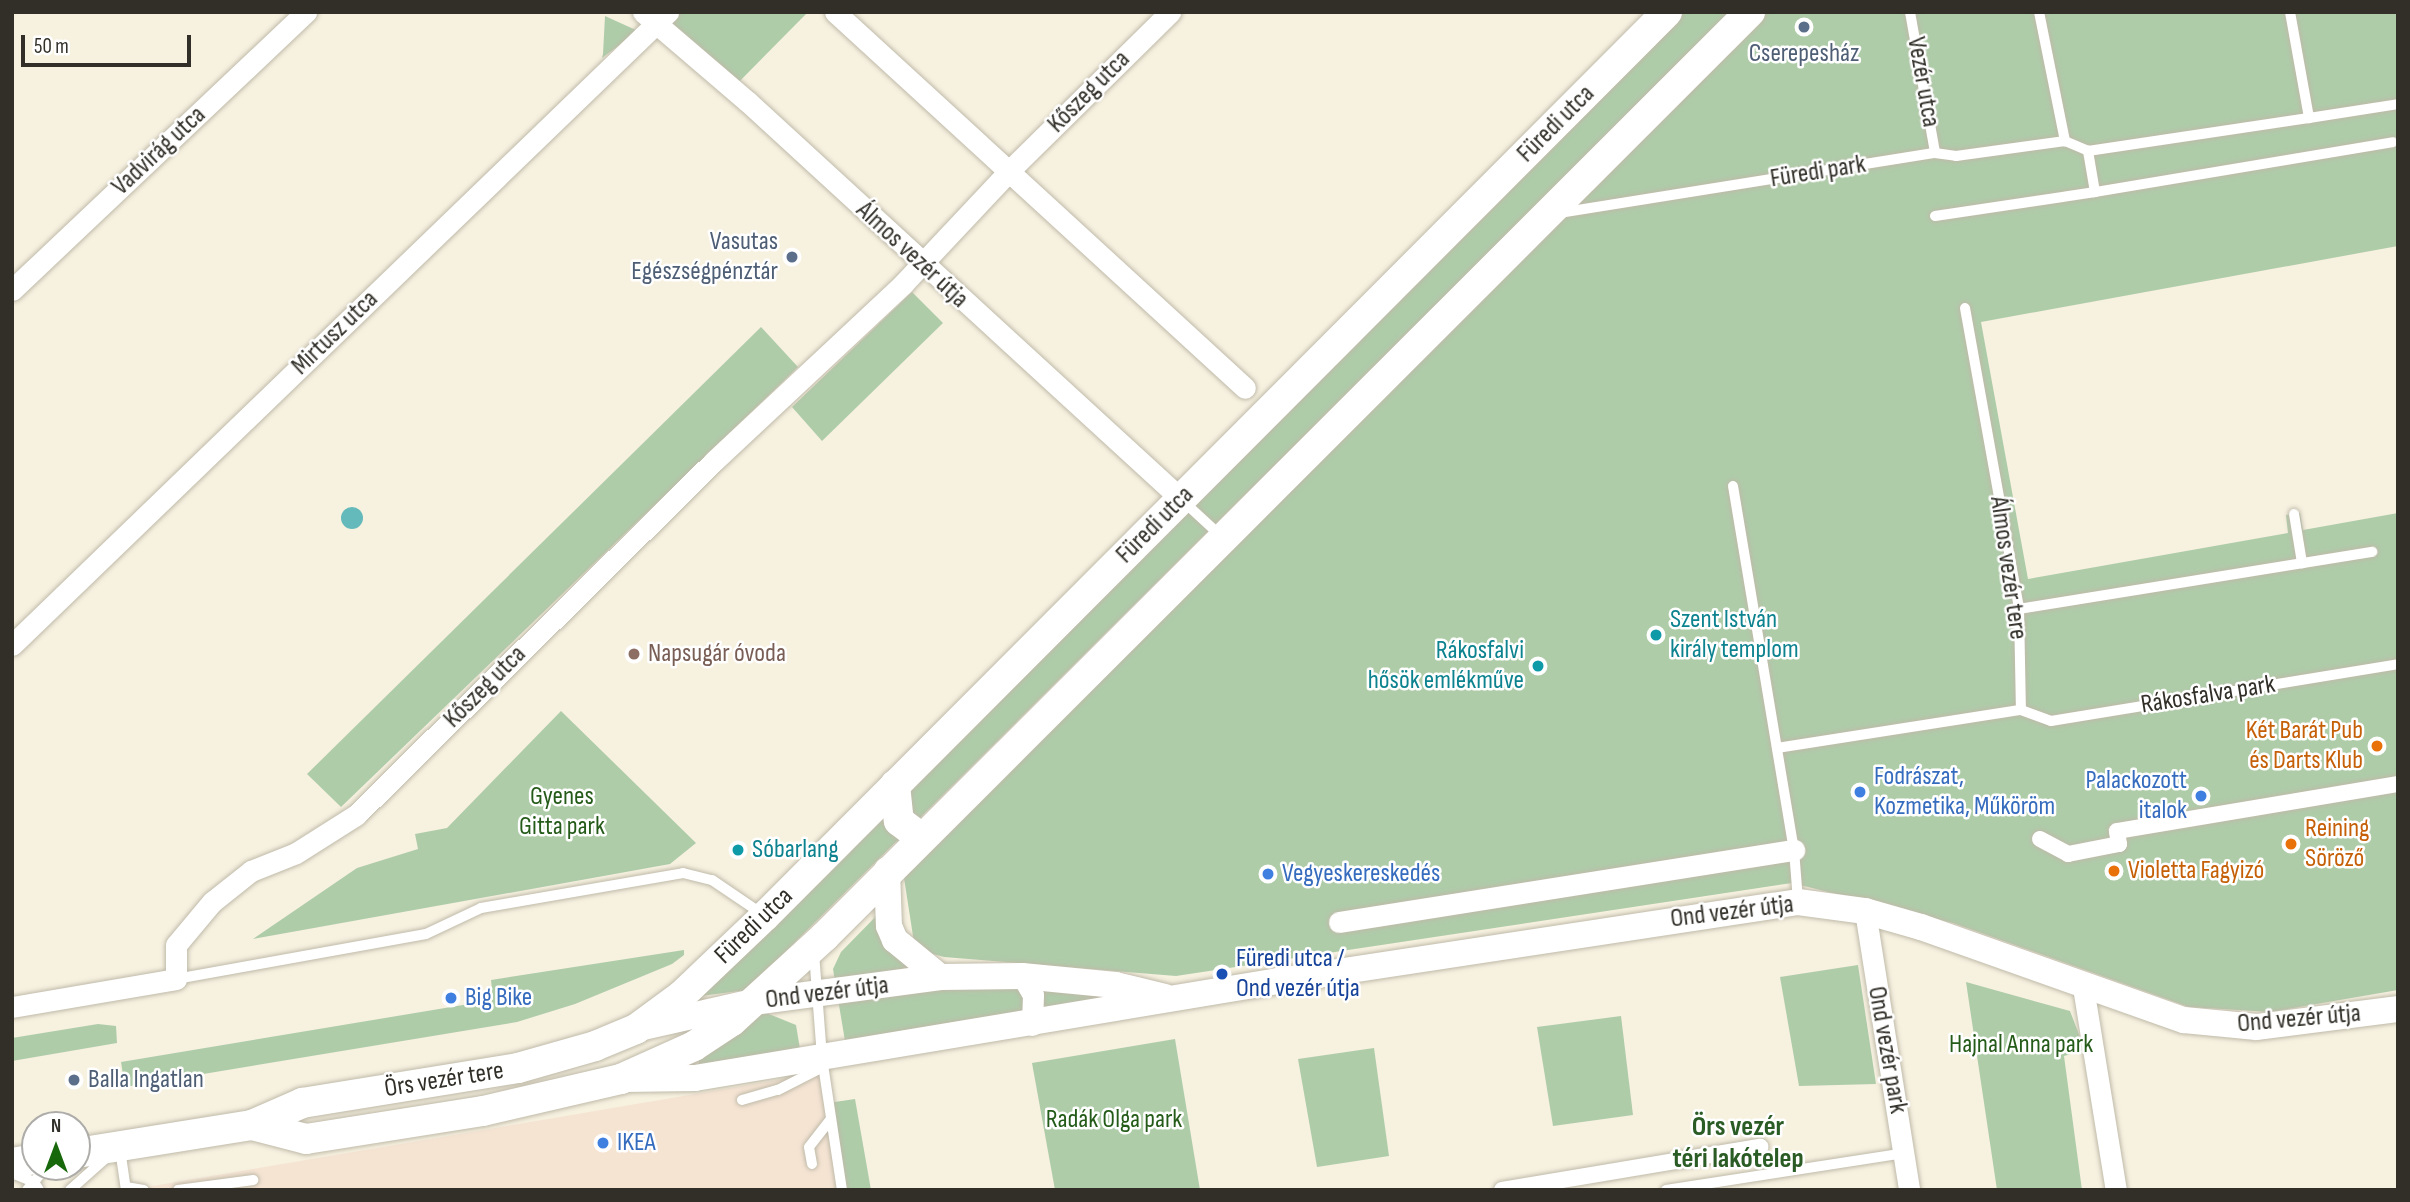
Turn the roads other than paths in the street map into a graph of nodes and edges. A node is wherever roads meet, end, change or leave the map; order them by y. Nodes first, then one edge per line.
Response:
1 (306, 12) edge
2 (835, 12) edge
3 (1170, 12) edge
4 (1667, 12) edge
5 (1750, 12) edge
6 (1910, 12) edge
7 (2039, 12) edge
8 (2290, 12) edge
9 (657, 15) edge
10 (2398, 104) edge
11 (2309, 118) junction
12 (2065, 141) junction
13 (2393, 142) dead end
14 (2088, 151) junction
15 (1936, 153) junction
16 (1008, 172) junction
17 (2095, 192) junction
18 (1547, 215) junction
19 (1936, 216) dead end
20 (920, 263) junction
21 (12, 290) edge
22 (1965, 308) dead end
23 (1245, 388) dead end
24 (1733, 486) dead end
25 (1181, 499) junction
26 (2294, 514) dead end
27 (1222, 537) junction
28 (2372, 552) dead end
29 (2302, 563) junction
30 (2019, 609) junction
31 (12, 645) edge
32 (2398, 664) edge
33 (2021, 710) junction
34 (1777, 748) junction
35 (2398, 784) edge
36 (895, 785) junction
37 (920, 837) junction
38 (2040, 839) dead end
39 (1794, 850) junction
40 (887, 870) junction
41 (1798, 902) junction
42 (1865, 911) junction
43 (765, 916) junction
44 (1339, 922) dead end
45 (813, 947) junction
46 (1021, 976) junction
47 (940, 978) junction
48 (176, 979) junction
49 (2083, 987) junction
50 (817, 994) junction
51 (1177, 1000) junction
52 (753, 1002) junction
53 (12, 1007) edge
54 (2398, 1009) edge
55 (1032, 1025) junction
56 (636, 1029) junction
57 (822, 1062) junction
58 (621, 1079) junction
59 (742, 1100) dead end
60 (831, 1119) junction
61 (252, 1125) junction
62 (120, 1146) junction
63 (1760, 1147) dead end
64 (91, 1151) edge
65 (1904, 1153) junction
66 (812, 1164) dead end
67 (253, 1180) dead end
68 (126, 1188) edge
69 (70, 1190) edge
70 (144, 1190) edge
71 (178, 1190) edge
72 (842, 1190) edge
73 (1502, 1190) edge
74 (1666, 1190) edge
75 (1909, 1190) edge
76 (2116, 1190) edge

1 - 21 street, Vadvirág utca
2 - 16 street
3 - 16 street, Kőszeg utca
4 - 25 main road, Füredi utca
5 - 18 main road, Füredi utca
6 - 15 lane, Vezér utca
7 - 12 lane
8 - 11 lane
9 - 20 street, Álmos vezér útja
9 - 31 street, Mirtusz utca
10 - 11 lane
11 - 14 lane
12 - 14 lane
12 - 15 lane, Füredi park
13 - 17 lane
14 - 17 lane
15 - 18 lane, Füredi park
16 - 20 street, Kőszeg utca
16 - 23 street
17 - 19 lane
18 - 27 main road, Füredi utca
20 - 25 street, Álmos vezér útja
20 - 48 street, Kőszeg utca
22 - 30 lane, Álmos vezér tere
24 - 34 lane
25 - 27 lane
25 - 36 main road, Füredi utca
26 - 29 lane
27 - 37 main road, Füredi utca
28 - 29 lane
29 - 30 lane
30 - 33 lane, Álmos vezér tere
32 - 33 lane, Rákosfalva park
33 - 34 lane
34 - 39 lane
35 - 38 street
36 - 37 main road
36 - 43 main road, Füredi utca
37 - 40 main road, Füredi utca
39 - 41 lane
39 - 44 street
40 - 45 main road, Füredi utca
40 - 47 street
41 - 42 street, Ond vezér útja
41 - 51 street, Ond vezér útja
42 - 49 street, Ond vezér útja
42 - 65 street, Ond vezér park
43 - 48 lane
43 - 56 main road, Füredi utca
45 - 50 lane
45 - 52 main road, Füredi utca
46 - 47 street, Ond vezér útja
46 - 51 street, Ond vezér útja
46 - 55 street
47 - 50 street, Ond vezér útja
48 - 53 street
49 - 54 street, Ond vezér útja
49 - 76 street
50 - 52 street, Ond vezér útja
50 - 57 lane
51 - 55 street, Ond vezér útja
52 - 56 street, Ond vezér útja
52 - 58 main road, Örs vezér tere
55 - 57 street, Ond vezér útja
56 - 61 main road, Örs vezér tere
57 - 58 street, Örs vezér tere
57 - 59 lane
57 - 60 lane
58 - 61 main road, Örs vezér tere
60 - 66 lane
60 - 72 lane
61 - 62 main road, Örs vezér tere
62 - 64 main road, Örs vezér tere
62 - 68 lane
62 - 69 lane
63 - 73 street
65 - 74 lane
65 - 75 street, Ond vezér park
67 - 71 lane
68 - 70 lane

